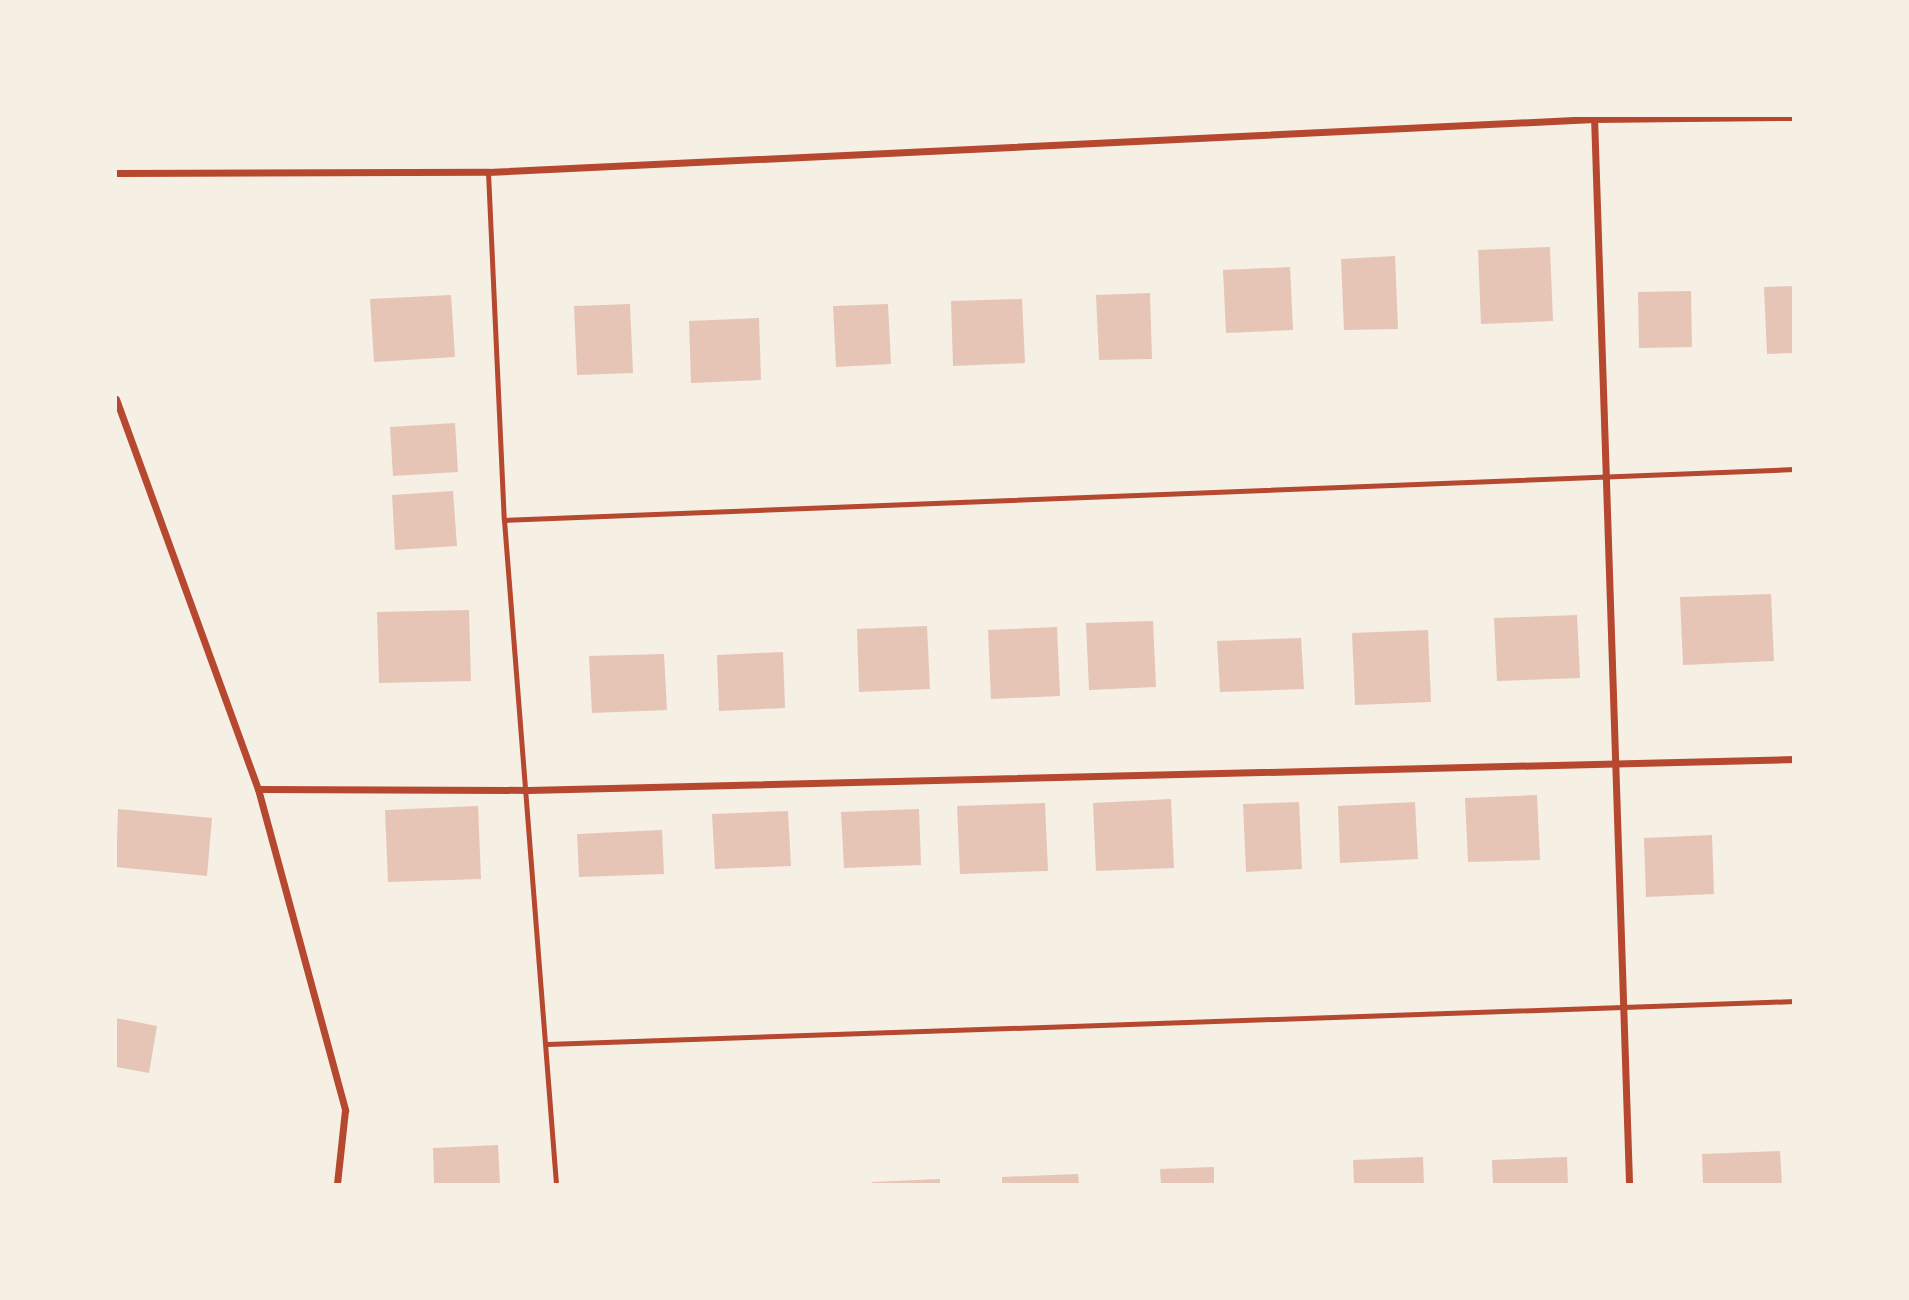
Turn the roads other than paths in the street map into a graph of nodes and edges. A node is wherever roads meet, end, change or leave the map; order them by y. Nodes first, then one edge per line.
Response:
1 (1594, 117) edge
2 (1794, 117) edge
3 (488, 172) junction
4 (116, 173) edge
5 (116, 399) edge
6 (1794, 469) edge
7 (1606, 476) junction
8 (504, 520) junction
9 (1794, 759) edge
10 (1616, 766) junction
11 (258, 789) junction
12 (528, 790) junction
13 (1794, 1002) edge
14 (1623, 1007) junction
15 (547, 1044) junction
16 (337, 1185) edge
17 (556, 1185) edge
18 (1629, 1185) edge

1 - 2 street
1 - 3 street
1 - 7 street
3 - 4 street
3 - 8 lane
5 - 11 street
6 - 7 lane
7 - 8 lane
7 - 10 street
8 - 12 lane
9 - 10 street
10 - 12 street
10 - 14 street
11 - 12 street
11 - 16 street
12 - 15 lane
13 - 14 lane
14 - 15 lane
14 - 18 street
15 - 17 lane

